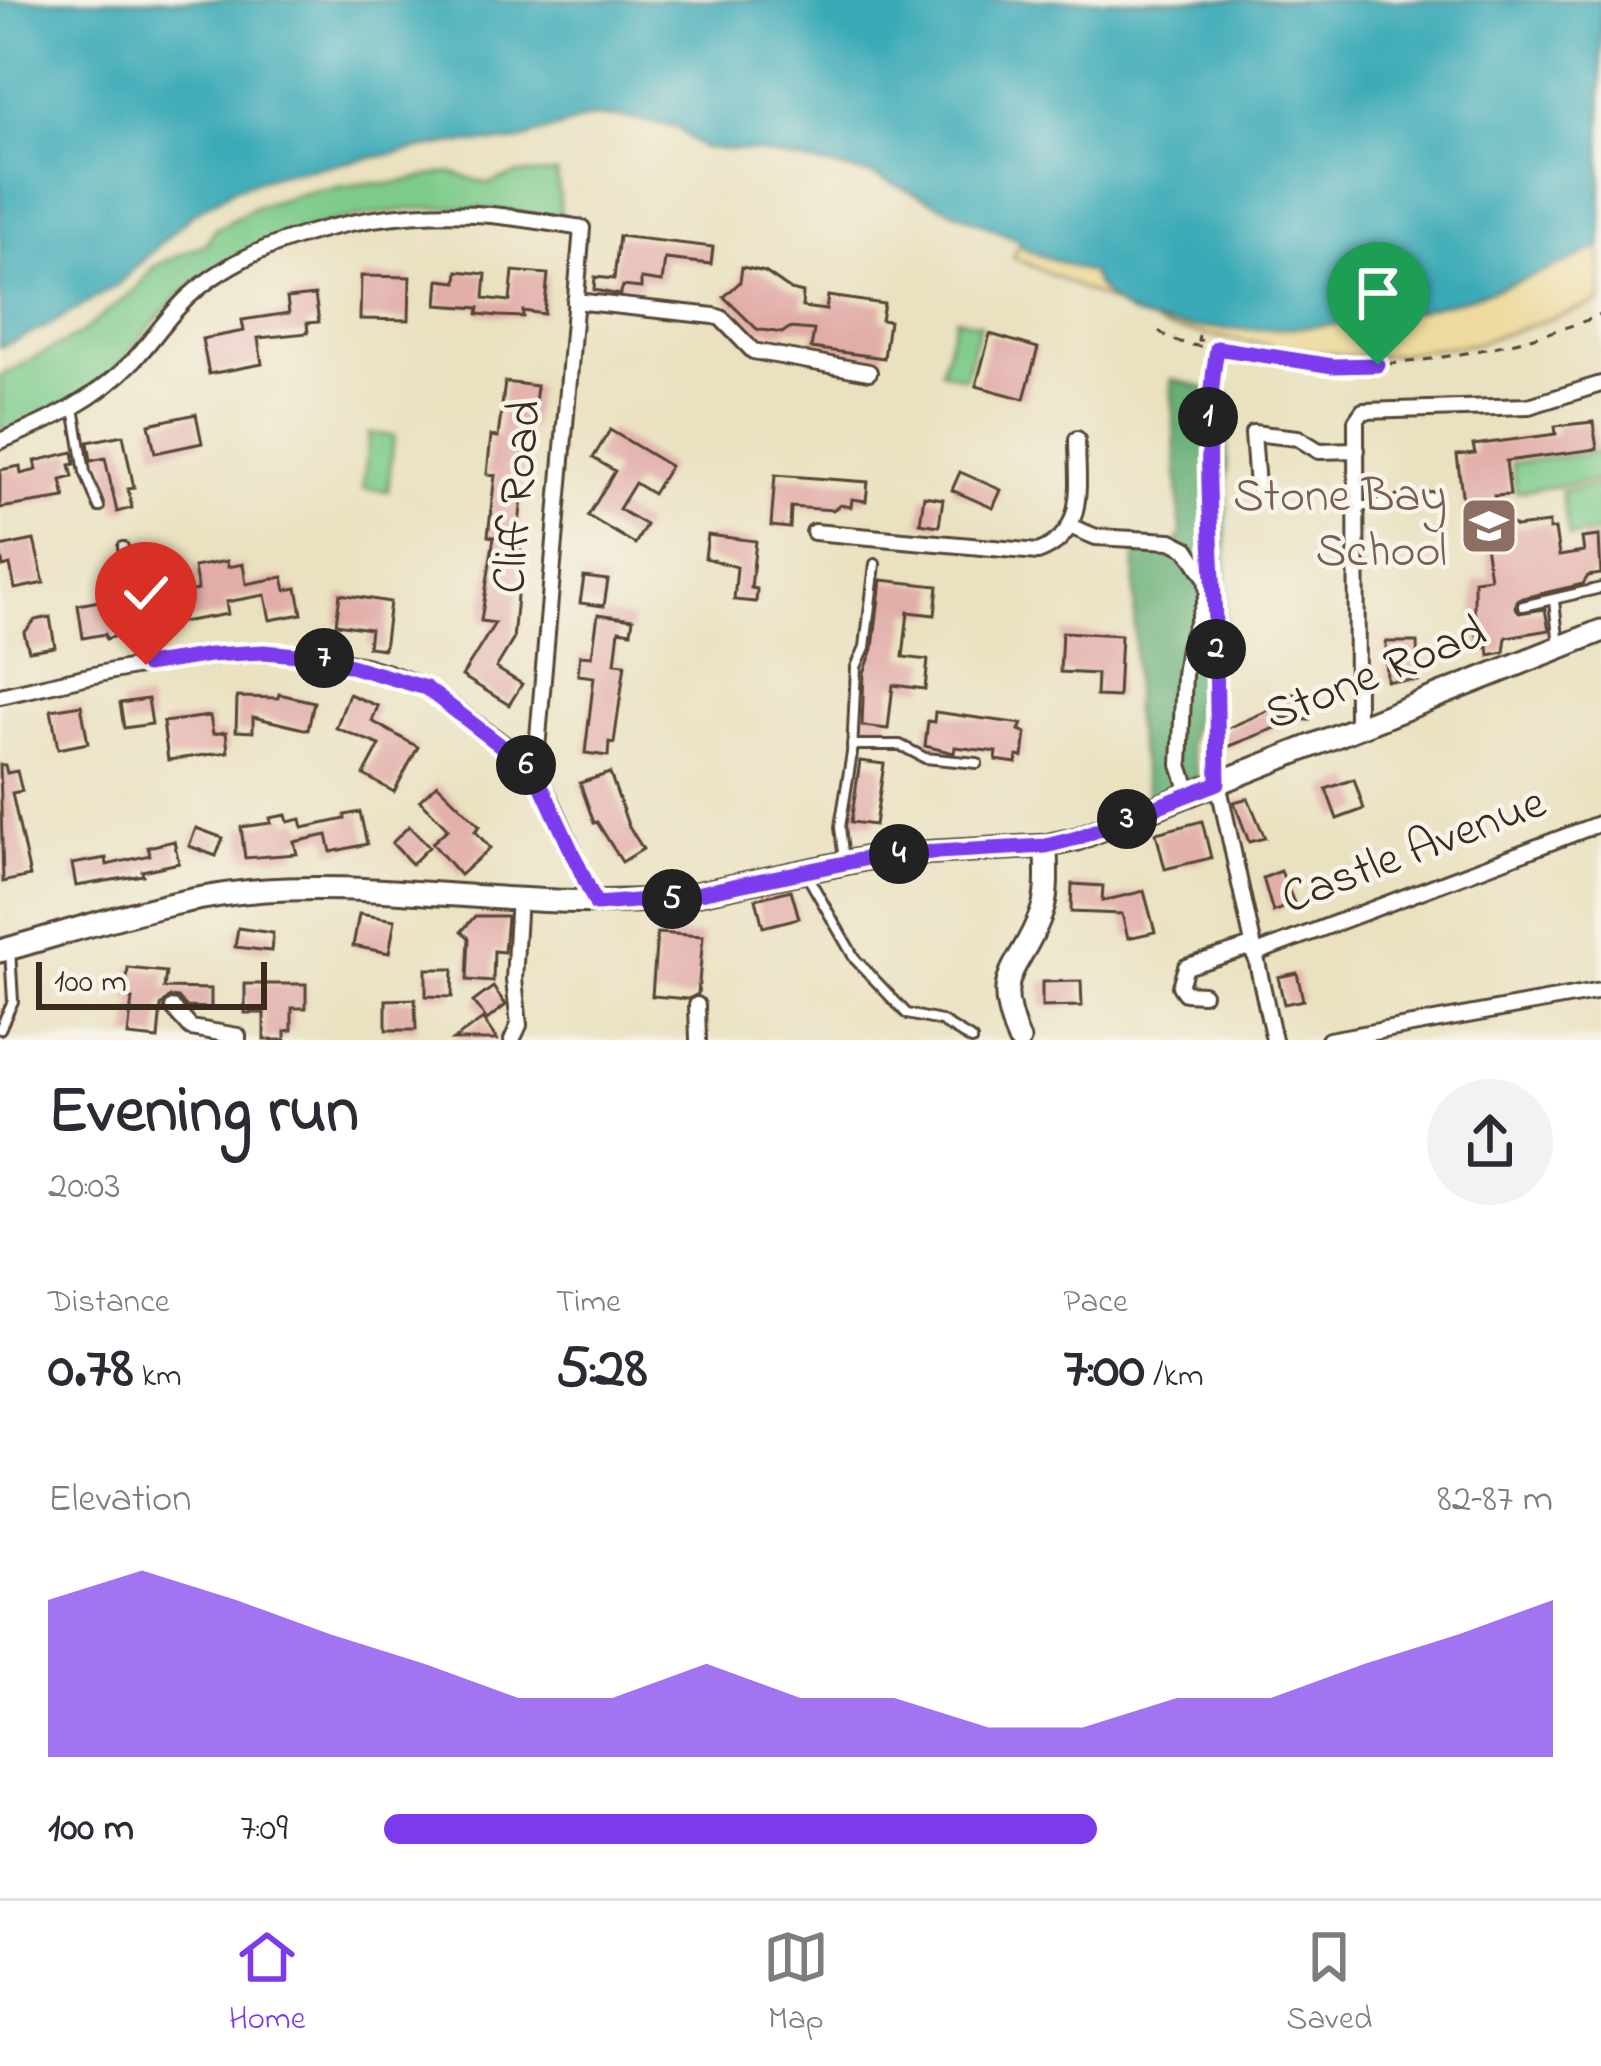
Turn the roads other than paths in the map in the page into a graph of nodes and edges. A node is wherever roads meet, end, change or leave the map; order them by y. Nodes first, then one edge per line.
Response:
1 (575, 301) junction
2 (869, 373) dead end
3 (1601, 384) edge
4 (74, 408) junction
5 (1077, 439) dead end
6 (0, 441) edge
7 (1357, 450) junction
8 (1257, 487) dead end
9 (1432, 497) dead end
10 (99, 507) dead end
11 (1357, 508) junction
12 (1072, 527) junction
13 (814, 532) dead end
14 (123, 548) dead end
15 (874, 564) dead end
16 (1601, 588) edge
17 (1554, 600) junction
18 (1523, 606) dead end
19 (1601, 631) edge
20 (1559, 647) junction
21 (146, 665) junction
22 (0, 696) edge
23 (1357, 726) junction
24 (852, 745) junction
25 (977, 763) dead end
26 (535, 772) junction
27 (1218, 783) junction
28 (1190, 795) junction
29 (1601, 823) edge
30 (1046, 846) junction
31 (844, 862) junction
32 (804, 870) junction
33 (519, 896) junction
34 (596, 904) junction
35 (5, 950) edge
36 (1253, 950) junction
37 (1601, 992) edge
38 (1203, 994) dead end
39 (697, 1005) dead end
40 (173, 1008) dead end
41 (0, 1029) edge
42 (703, 1029) edge
43 (238, 1038) edge
44 (512, 1040) edge
45 (972, 1040) edge
46 (1019, 1040) edge
47 (1274, 1040) edge
48 (1329, 1040) edge

1 - 2 street
1 - 4 street, Cliff Road
1 - 26 street, Cliff Road
3 - 7 street
4 - 6 street
4 - 10 lane
5 - 12 street
7 - 8 street
7 - 11 street
9 - 11 lane
11 - 23 street
12 - 13 street
12 - 28 street
14 - 21 lane
15 - 24 lane
16 - 17 lane
17 - 18 lane
17 - 20 lane
19 - 20 main road, Stone Road
20 - 23 main road, Stone Road
21 - 22 street
21 - 26 street
23 - 27 main road, Stone Road
24 - 25 lane
24 - 31 lane
26 - 34 street
27 - 28 main road, Stone Road
27 - 36 street
28 - 30 main road, Stone Road
29 - 36 street, Castle Avenue
30 - 31 main road, Stone Road
30 - 46 main road
31 - 32 main road, Stone Road
32 - 34 main road, Stone Road
32 - 45 lane
33 - 34 main road, Stone Road
33 - 35 main road, Stone Road
33 - 44 street
35 - 41 lane
36 - 38 street, Castle Avenue
36 - 47 street
37 - 48 street
39 - 42 street
40 - 43 street

